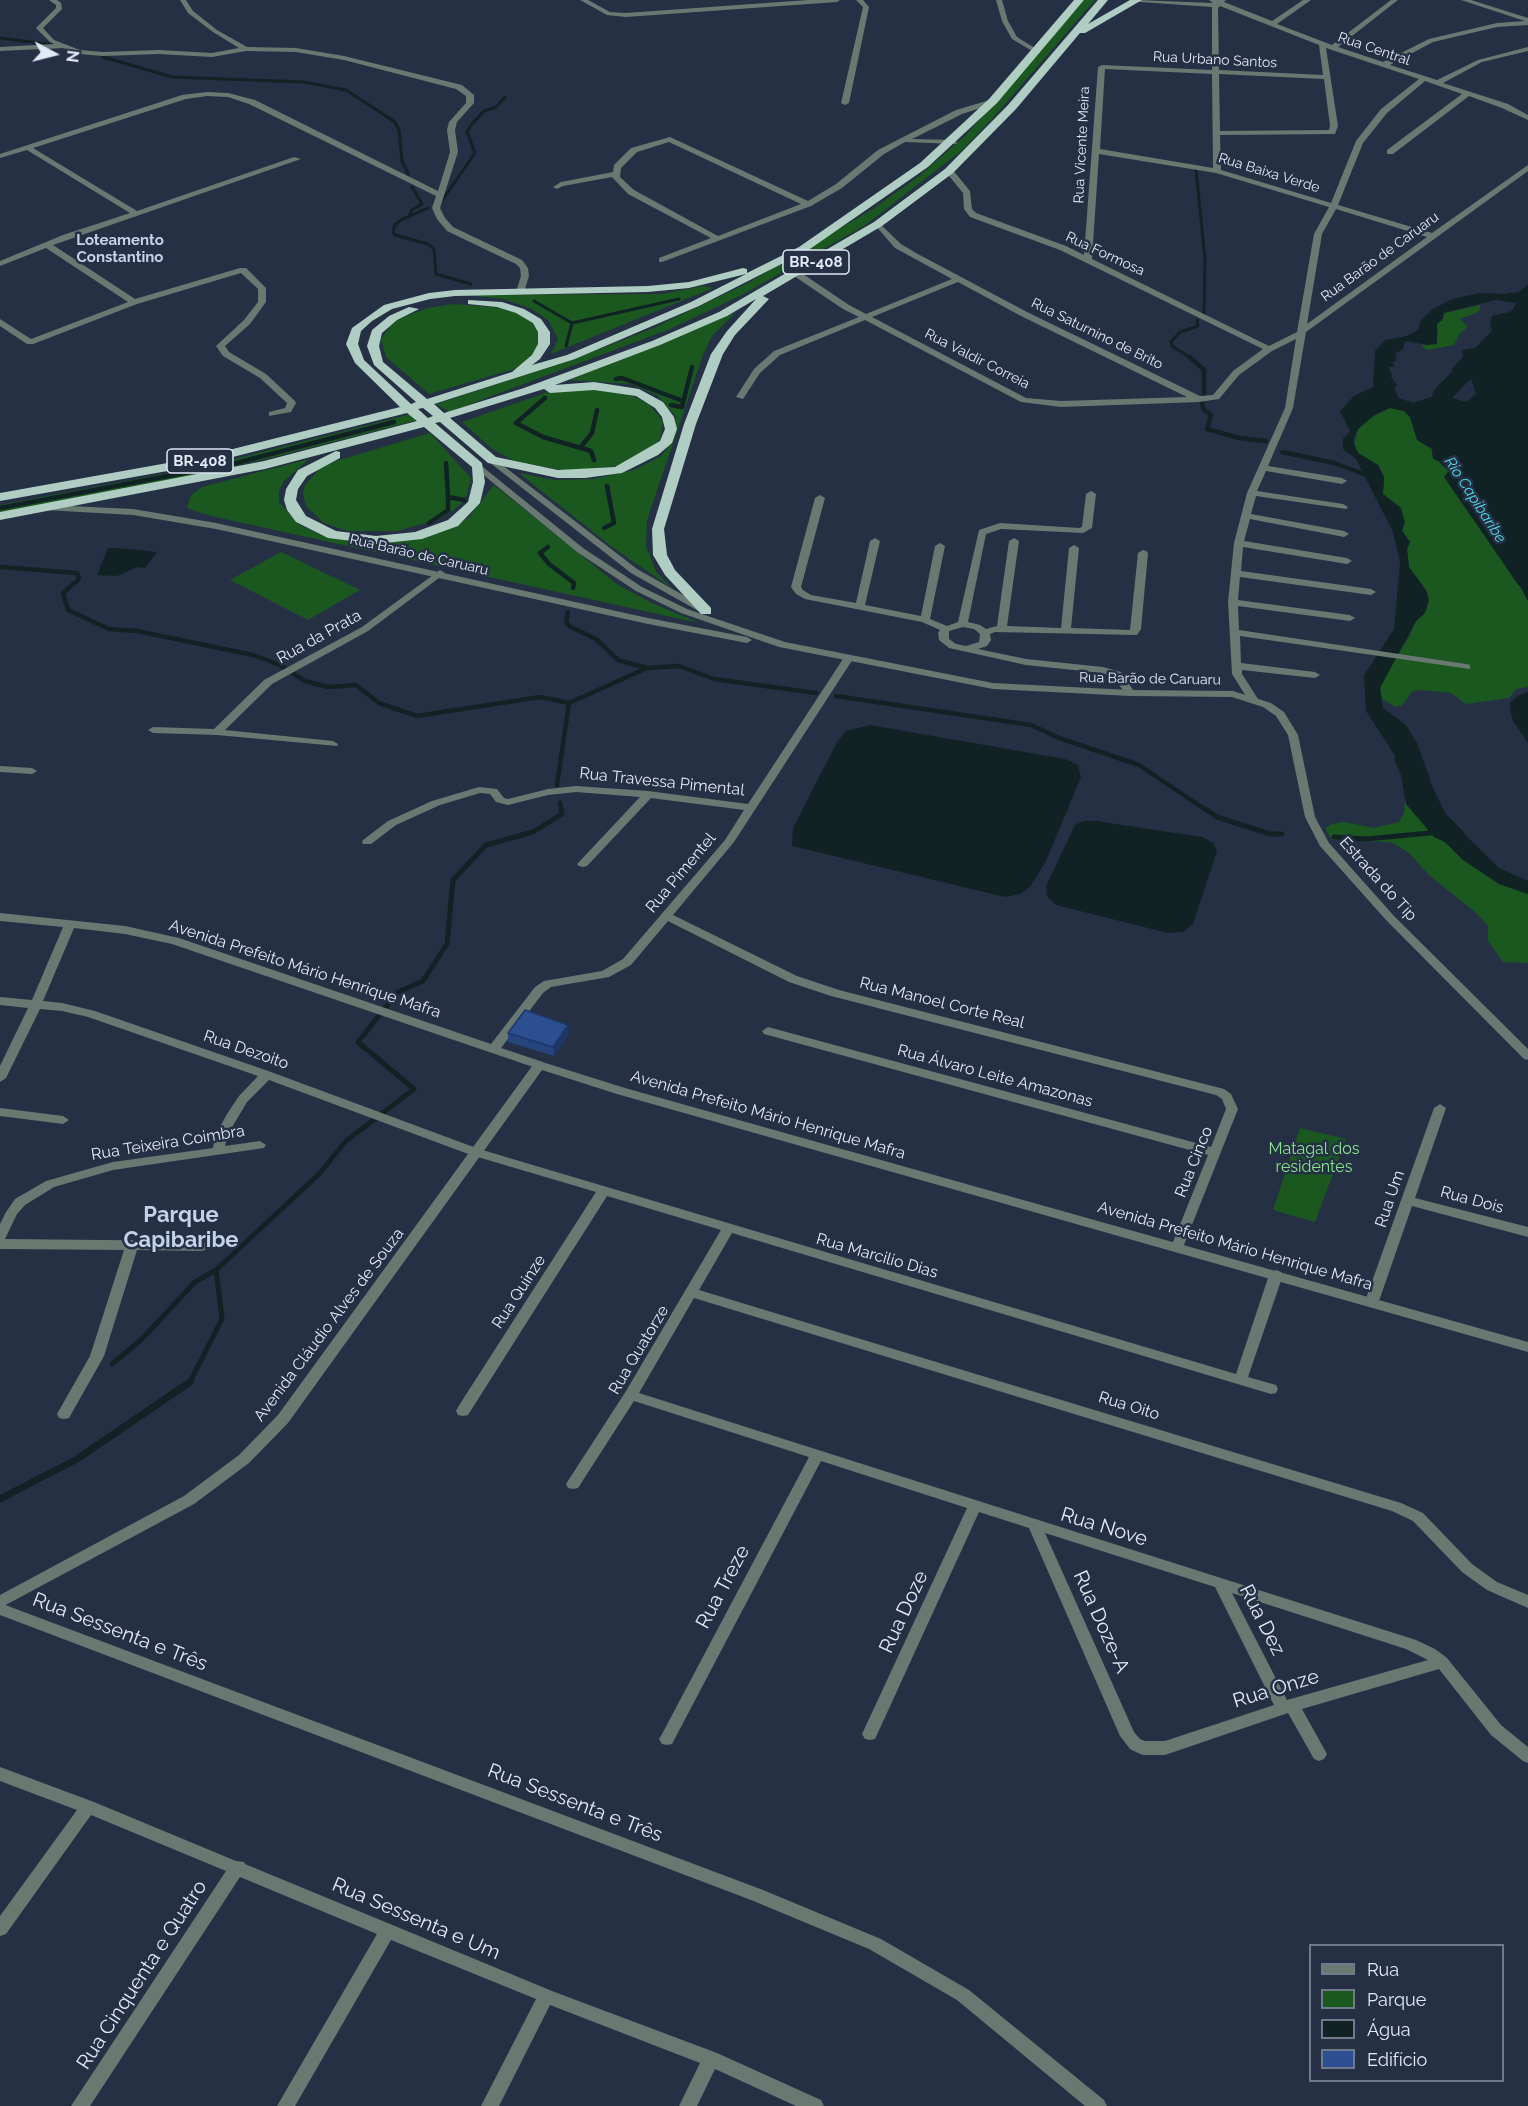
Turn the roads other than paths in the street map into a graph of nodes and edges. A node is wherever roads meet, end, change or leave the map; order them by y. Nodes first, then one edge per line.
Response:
1 (52, 0) edge
2 (183, 0) edge
3 (583, 0) edge
4 (837, 0) edge
5 (859, 0) edge
6 (999, 0) edge
7 (1063, 0) edge
8 (1079, 0) edge
9 (1103, 0) edge
10 (1138, 0) edge
11 (1308, 0) edge
12 (1395, 0) edge
13 (1464, 0) edge
14 (1217, 2) edge
15 (1066, 15) junction
16 (1528, 21) edge
17 (1271, 25) junction
18 (1074, 35) junction
19 (1322, 44) junction
20 (64, 46) junction
21 (1333, 48) junction
22 (0, 49) edge
23 (246, 49) junction
24 (1526, 50) edge
25 (1036, 51) junction
26 (1384, 65) junction
27 (1102, 67) joint
28 (1216, 72) junction
29 (1326, 77) junction
30 (1424, 79) junction
31 (1437, 83) junction
32 (1468, 93) junction
33 (993, 102) junction
34 (845, 103) dead end
35 (1528, 118) edge
36 (1217, 133) junction
37 (904, 142) junction
38 (953, 142) junction
39 (27, 147) junction
40 (1096, 151) junction
41 (1390, 152) dead end
42 (0, 156) edge
43 (297, 159) dead end
44 (1528, 167) edge
45 (949, 171) junction
46 (1217, 171) junction
47 (616, 174) junction
48 (557, 187) dead end
49 (439, 195) junction
50 (808, 204) junction
51 (1333, 207) junction
52 (137, 214) junction
53 (878, 224) junction
54 (1432, 236) junction
55 (718, 239) junction
56 (47, 245) junction
57 (803, 249) junction
58 (662, 260) dead end
59 (1088, 260) junction
60 (0, 264) edge
61 (797, 274) junction
62 (959, 279) junction
63 (782, 282) junction
64 (520, 292) junction
65 (134, 302) junction
66 (1305, 308) junction
67 (1329, 311) junction
68 (866, 317) junction
69 (0, 322) edge
70 (1303, 332) junction
71 (1269, 349) junction
72 (493, 384) junction
73 (528, 391) junction
74 (740, 397) dead end
75 (1199, 399) junction
76 (272, 414) dead end
77 (400, 430) junction
78 (492, 460) junction
79 (478, 466) junction
80 (1264, 468) junction
81 (1342, 481) dead end
82 (1252, 493) junction
83 (1091, 494) dead end
84 (0, 497) edge
85 (820, 498) dead end
86 (1343, 507) dead end
87 (48, 508) junction
88 (0, 516) edge
89 (1246, 516) junction
90 (1344, 534) dead end
91 (875, 540) dead end
92 (1014, 541) dead end
93 (1239, 543) junction
94 (940, 546) dead end
95 (1074, 548) dead end
96 (1143, 553) dead end
97 (1347, 561) dead end
98 (440, 573) junction
99 (1236, 573) junction
100 (1371, 592) dead end
101 (1233, 602) junction
102 (860, 606) junction
103 (706, 611) junction
104 (1350, 618) dead end
105 (925, 620) junction
106 (963, 624) junction
107 (1002, 629) junction
108 (946, 630) junction
109 (1066, 632) junction
110 (1235, 632) junction
111 (985, 633) junction
112 (983, 644) junction
113 (783, 645) junction
114 (966, 649) junction
115 (810, 651) junction
116 (1002, 656) junction
117 (848, 659) junction
118 (1466, 668) dead end
119 (1237, 670) junction
120 (1315, 675) dead end
121 (1130, 693) junction
122 (1233, 694) junction
123 (1253, 699) junction
124 (153, 730) dead end
125 (217, 732) junction
126 (333, 744) dead end
127 (0, 769) edge
128 (32, 771) dead end
129 (648, 794) junction
130 (751, 808) junction
131 (367, 842) dead end
132 (583, 864) dead end
133 (666, 916) junction
134 (0, 917) edge
135 (70, 923) junction
136 (0, 1001) edge
137 (36, 1004) junction
138 (768, 1030) dead end
139 (493, 1050) junction
140 (1528, 1056) edge
141 (539, 1065) junction
142 (267, 1075) junction
143 (0, 1078) edge
144 (1220, 1092) joint
145 (1440, 1108) dead end
146 (0, 1112) edge
147 (63, 1120) dead end
148 (260, 1145) dead end
149 (218, 1151) junction
150 (475, 1152) junction
151 (1214, 1152) junction
152 (603, 1191) junction
153 (1407, 1200) junction
154 (728, 1229) junction
155 (1528, 1232) edge
156 (0, 1237) edge
157 (0, 1244) edge
158 (202, 1246) dead end
159 (131, 1247) junction
160 (1177, 1247) junction
161 (1276, 1275) junction
162 (693, 1293) junction
163 (1372, 1301) junction
164 (1528, 1347) edge
165 (1241, 1379) junction
166 (1271, 1389) dead end
167 (631, 1395) junction
168 (463, 1411) dead end
169 (64, 1414) dead end
170 (817, 1455) junction
171 (573, 1484) dead end
172 (975, 1506) junction
173 (1035, 1526) junction
174 (1220, 1583) junction
175 (0, 1602) edge
176 (1528, 1602) edge
177 (0, 1609) edge
178 (1442, 1662) junction
179 (1288, 1707) junction
180 (870, 1734) dead end
181 (1128, 1736) joint
182 (668, 1739) dead end
183 (1319, 1754) dead end
184 (1528, 1756) edge
185 (0, 1774) edge
186 (88, 1807) junction
187 (238, 1867) junction
188 (0, 1929) edge
189 (388, 1930) junction
190 (546, 1996) junction
191 (711, 2059) junction
192 (80, 2106) edge
193 (286, 2106) edge
194 (490, 2106) edge
195 (688, 2106) edge
196 (815, 2106) edge
197 (1098, 2106) edge

1 - 20 street
2 - 23 street
3 - 4 street
5 - 34 street
6 - 25 street
7 - 15 highway
8 - 15 highway, BR-408
9 - 18 highway, BR-408
10 - 14 street, Rua Central
10 - 18 highway
11 - 17 street
12 - 21 street
13 - 16 street
14 - 17 street, Rua Central
14 - 28 street
15 - 25 highway, BR-408
16 - 26 street
17 - 19 street, Rua Central
18 - 45 highway, BR-408
19 - 21 street, Rua Central
19 - 29 street
20 - 22 street
20 - 23 street
21 - 26 street, Rua Central
23 - 49 street
24 - 31 street
25 - 33 highway, BR-408
26 - 30 street, Rua Central
27 - 28 street, Rua Urbano Santos
27 - 40 street, Rua Vicente Meira
28 - 29 street, Rua Urbano Santos
28 - 36 street
29 - 36 street
30 - 31 street, Rua Central
30 - 51 street
31 - 32 street, Rua Central
32 - 35 street, Rua Central
32 - 41 street
33 - 37 street
33 - 38 highway, BR-408
36 - 46 street
37 - 38 street
37 - 50 street
38 - 57 highway, BR-408
39 - 42 street
39 - 49 street
39 - 52 street
40 - 46 street, Rua Baixa Verde
40 - 59 street, Rua Vicente Meira
43 - 52 street
44 - 54 street, Rua Barão de Caruaru
45 - 53 highway, BR-408
45 - 59 street, Rua Formosa
46 - 51 street, Rua Baixa Verde
47 - 48 street
47 - 50 street
47 - 55 street
49 - 64 street
50 - 55 street
51 - 54 street, Rua Baixa Verde
51 - 66 street
52 - 56 street
53 - 61 highway, BR-408
53 - 62 street, Rua Saturnino de Brito
54 - 67 street, Rua Barão de Caruaru
55 - 58 street
56 - 60 street
56 - 65 street
57 - 64 highway
57 - 72 highway, BR-408
59 - 71 street, Rua Formosa
61 - 63 highway, BR-408
61 - 68 street, Rua Valdir Correia
62 - 68 street
62 - 75 street, Rua Saturnino de Brito
63 - 73 highway, BR-408
63 - 103 highway
64 - 79 highway
65 - 69 street
65 - 76 street
66 - 67 street
66 - 70 street
67 - 70 street, Rua Barão de Caruaru
68 - 74 street
68 - 75 street, Rua Valdir Correia
70 - 71 street
70 - 80 street, Rua Barão de Caruaru
71 - 75 street
72 - 78 highway
72 - 84 highway, BR-408
73 - 77 highway, BR-408
73 - 78 highway
77 - 79 highway
77 - 87 highway, BR-408
78 - 103 street
79 - 113 street, Rua Barão de Caruaru
80 - 81 street
80 - 82 street, Rua Barão de Caruaru
82 - 86 street
82 - 89 street, Rua Barão de Caruaru
83 - 106 street
85 - 102 street
87 - 88 highway, BR-408
87 - 98 street, Rua Barão de Caruaru / BR-408
89 - 90 street
89 - 93 street, Rua Barão de Caruaru
91 - 102 street
92 - 107 street
93 - 97 street
93 - 99 street, Rua Barão de Caruaru
94 - 105 street
95 - 109 street
96 - 109 street
98 - 113 street, Rua Barão de Caruaru / BR-408
98 - 125 street, Rua da Prata
99 - 100 street
99 - 101 street, Rua Barão de Caruaru
101 - 104 street
101 - 110 street, Rua Barão de Caruaru
102 - 105 street
103 - 115 street
105 - 108 street
106 - 108 street
106 - 111 street
107 - 109 street
107 - 111 street
108 - 114 street
110 - 118 street
110 - 119 street, Rua Barão de Caruaru
111 - 112 street
112 - 114 street
112 - 116 street
113 - 115 street, Rua Barão de Caruaru
114 - 116 street
115 - 117 street, Rua Barão de Caruaru
116 - 121 street
117 - 121 street, Rua Barão de Caruaru
117 - 130 street, Rua Pimentel
119 - 120 street
119 - 122 street
119 - 123 street, Rua Barão de Caruaru
121 - 122 street, Rua Barão de Caruaru
122 - 123 street, Rua Barão de Caruaru
123 - 140 street, Estrada do Tip
124 - 125 street
125 - 126 street
127 - 128 street
129 - 130 street, Rua Travessa Pimental
129 - 131 street, Rua Travessa Pimental
129 - 132 street
130 - 133 street, Rua Pimentel
133 - 139 street, Rua Pimentel
133 - 144 street, Rua Manoel Corte Real
134 - 135 street, Avenida Prefeito Mário Henrique Mafra
135 - 137 street
135 - 139 street, Avenida Prefeito Mário Henrique Mafra
136 - 137 street, Rua Dezoito
137 - 142 street, Rua Dezoito
137 - 143 street
138 - 151 street, Rua Álvaro Leite Amazonas
139 - 141 street, Avenida Prefeito Mário Henrique Mafra
141 - 150 street, Avenida Cláudio Alves de Souza
141 - 160 street, Avenida Prefeito Mário Henrique Mafra
142 - 149 street
142 - 150 street, Rua Dezoito
144 - 151 street, Rua Cinco
145 - 153 street, Rua Um
146 - 147 street
148 - 149 street, Rua Teixeira Coimbra
149 - 156 street, Rua Teixeira Coimbra
150 - 152 street, Rua Marcilio Dias
150 - 175 street, Avenida Cláudio Alves de Souza
151 - 160 street, Rua Cinco
152 - 154 street, Rua Marcilio Dias
152 - 168 street, Rua Quinze
153 - 155 street, Rua Dois
153 - 163 street, Rua Um
154 - 162 street, Rua Quatorze
154 - 165 street, Rua Marcilio Dias
157 - 159 street
158 - 159 street
159 - 169 street
160 - 161 street, Avenida Prefeito Mário Henrique Mafra
161 - 163 street, Avenida Prefeito Mário Henrique Mafra
161 - 165 street
162 - 167 street, Rua Quatorze
162 - 176 street, Rua Oito
163 - 164 street, Avenida Prefeito Mário Henrique Mafra
165 - 166 street, Rua Marcilio Dias
167 - 170 street, Rua Nove
167 - 171 street, Rua Quatorze
170 - 172 street, Rua Nove
170 - 182 street, Rua Treze
172 - 173 street, Rua Nove
172 - 180 street, Rua Doze
173 - 174 street, Rua Nove
173 - 181 street, Rua Doze-A
174 - 178 street, Rua Nove
174 - 179 street, Rua Dez
177 - 197 street, Rua Sessenta e Três
178 - 179 street, Rua Onze
178 - 184 street, Rua Nove
179 - 181 street, Rua Onze
179 - 183 street, Rua Dez
185 - 186 street, Rua Sessenta e Um
186 - 187 street, Rua Sessenta e Um
186 - 188 street
187 - 189 street, Rua Sessenta e Um
187 - 192 street, Rua Cinquenta e Quatro
189 - 190 street, Rua Sessenta e Um
189 - 193 street
190 - 191 street, Rua Sessenta e Um
190 - 194 street
191 - 195 street
191 - 196 street, Rua Sessenta e Um

